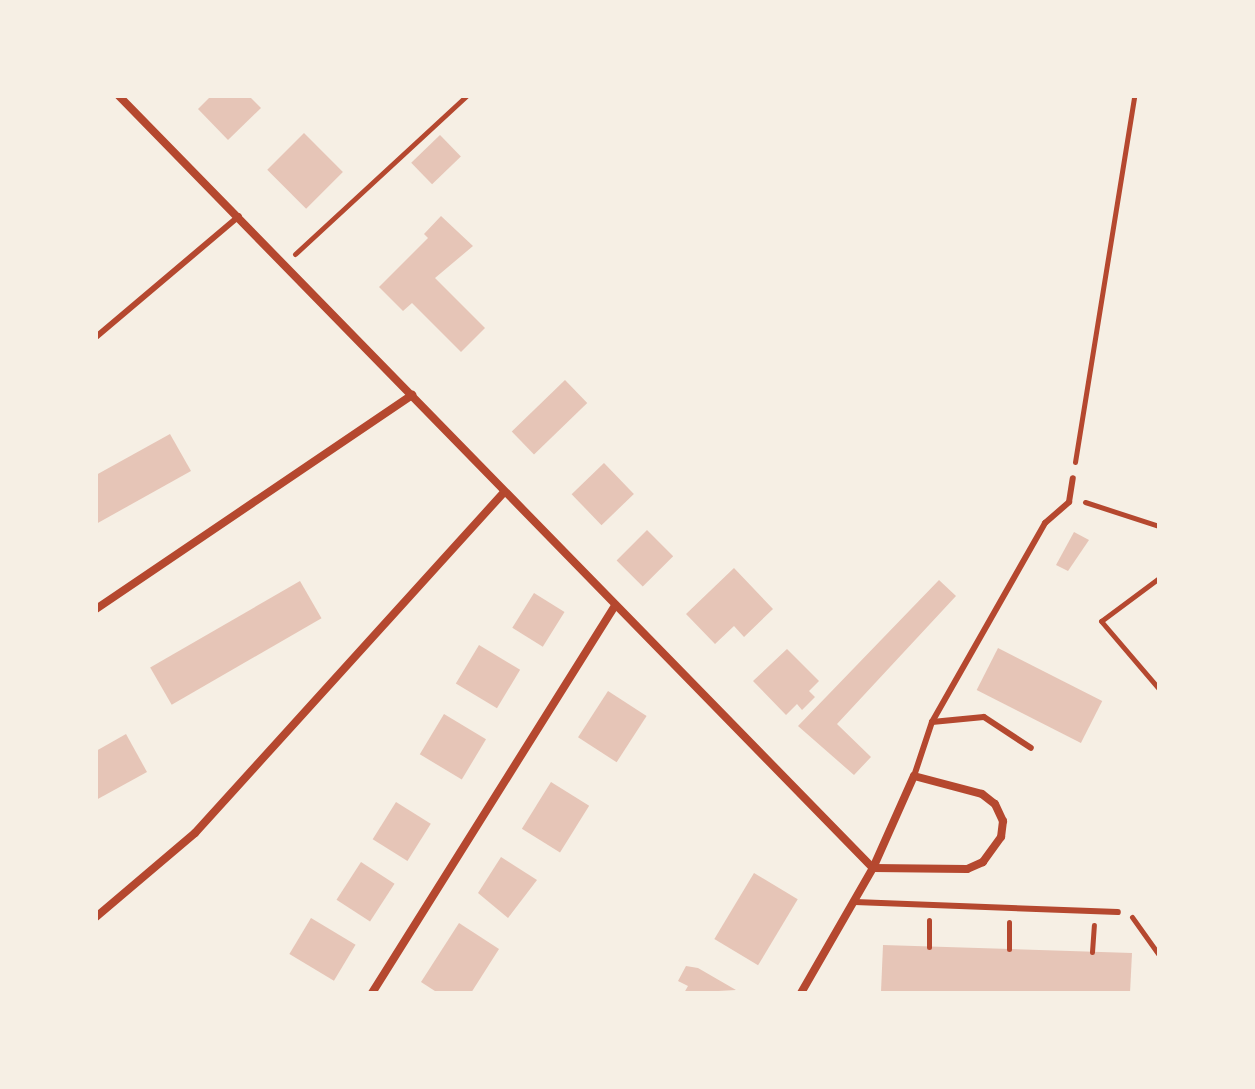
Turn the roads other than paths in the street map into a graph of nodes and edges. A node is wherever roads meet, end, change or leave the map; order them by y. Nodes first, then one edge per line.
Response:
1 (119, 96) edge
2 (239, 216) junction
3 (96, 337) edge
4 (412, 395) junction
5 (1073, 478) road end
6 (504, 492) junction
7 (615, 606) junction
8 (96, 609) edge
9 (932, 722) junction
10 (1031, 748) dead end
11 (914, 776) junction
12 (873, 868) junction
13 (855, 902) junction
14 (1118, 912) road end
15 (96, 917) edge
16 (372, 993) edge
17 (801, 993) edge

1 - 2 street
2 - 3 lane
2 - 4 street
4 - 6 street
4 - 8 street
5 - 9 lane
6 - 7 street
6 - 15 street
7 - 12 street
7 - 16 street
9 - 10 lane
9 - 11 lane
11 - 12 street
11 - 12 street
12 - 13 street
13 - 14 lane
13 - 17 street

